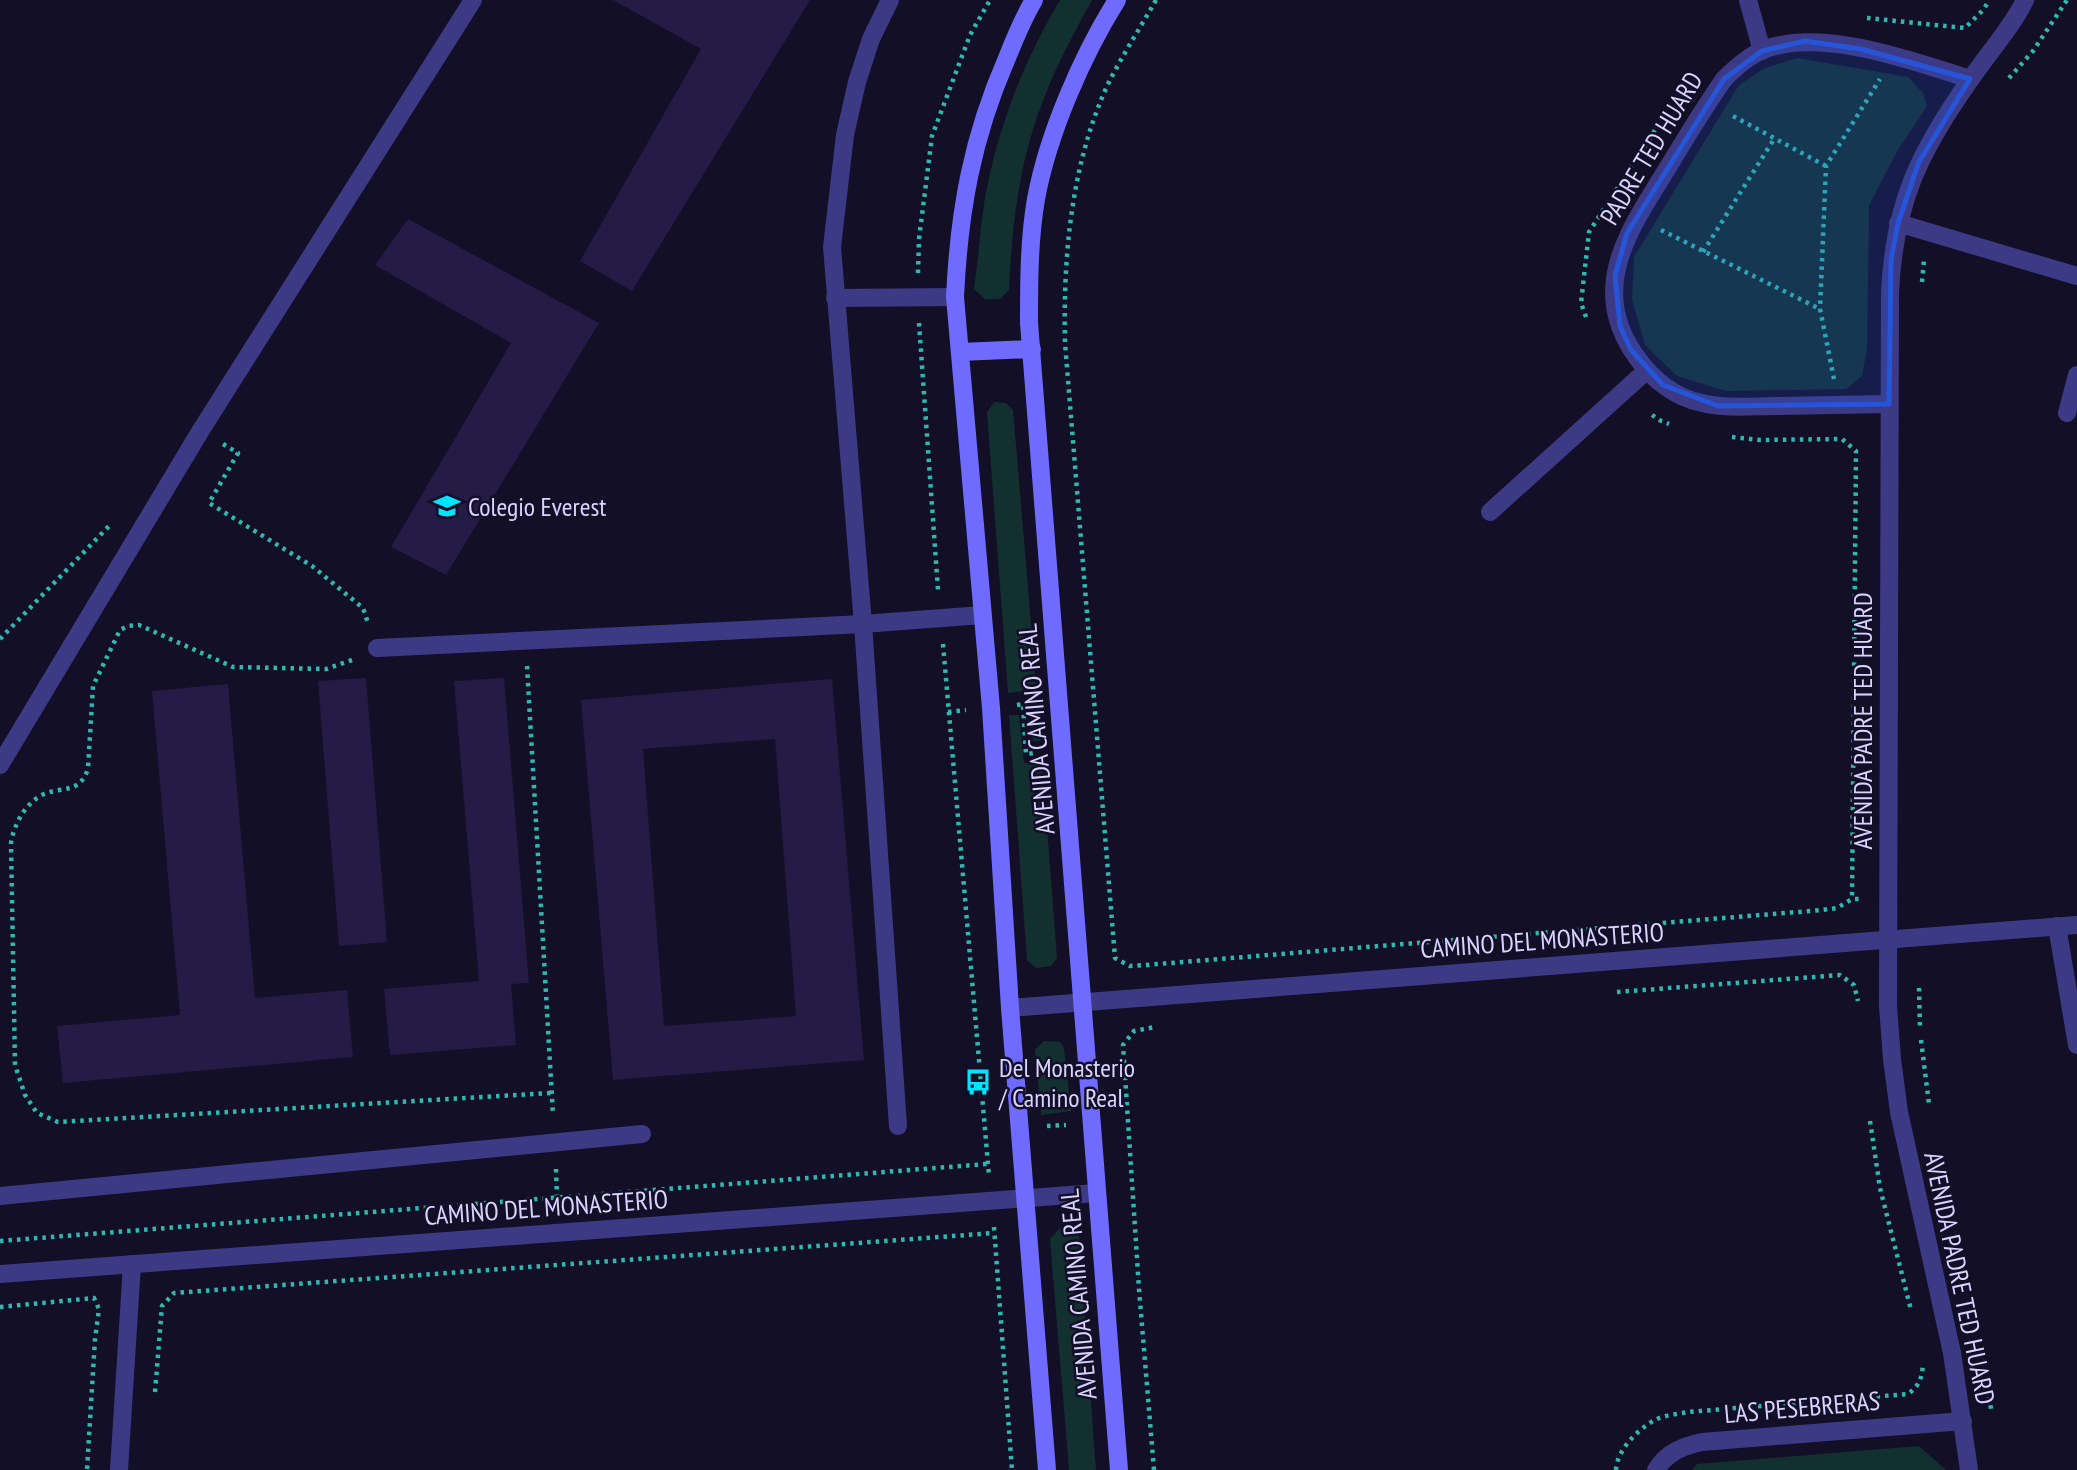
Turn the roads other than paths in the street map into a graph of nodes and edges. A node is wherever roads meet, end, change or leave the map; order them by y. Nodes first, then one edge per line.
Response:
1 (473, 0) edge
2 (890, 0) edge
3 (1034, 0) edge
4 (1117, 0) edge
5 (1748, 0) edge
6 (2025, 0) edge
7 (1762, 51) junction
8 (1970, 79) junction
9 (1898, 223) junction
10 (2077, 276) edge
11 (955, 297) junction
12 (835, 298) junction
13 (1032, 349) junction
14 (960, 352) junction
15 (1646, 370) junction
16 (2077, 375) edge
17 (1889, 404) junction
18 (2067, 413) dead end
19 (1490, 512) dead end
20 (982, 615) junction
21 (863, 624) junction
22 (377, 648) road end
23 (0, 765) edge
24 (2077, 925) edge
25 (2057, 926) junction
26 (1888, 939) junction
27 (1084, 1002) junction
28 (1010, 1007) junction
29 (2077, 1045) edge
30 (898, 1126) dead end
31 (642, 1134) dead end
32 (1096, 1193) junction
33 (0, 1196) edge
34 (1026, 1197) junction
35 (132, 1264) junction
36 (0, 1274) edge
37 (1963, 1421) junction
38 (119, 1470) edge
39 (1047, 1470) edge
40 (1119, 1470) edge
41 (1656, 1470) edge
42 (1969, 1470) edge

1 - 23 street
2 - 12 street
3 - 11 main road, AVENIDA CAMINO REAL
4 - 13 main road, AVENIDA CAMINO REAL
5 - 7 street
6 - 8 street, AVENIDA PADRE TED HUARD
7 - 8 street, PADRE TED HUARD
7 - 15 street, PADRE TED HUARD
8 - 9 street, AVENIDA PADRE TED HUARD
9 - 10 street
9 - 17 street, AVENIDA PADRE TED HUARD
11 - 12 street
11 - 14 main road, AVENIDA CAMINO REAL
12 - 21 street
13 - 14 main road
13 - 27 main road, AVENIDA CAMINO REAL
14 - 20 main road, AVENIDA CAMINO REAL
15 - 17 street, PADRE TED HUARD
15 - 19 street
16 - 18 street
17 - 26 street, AVENIDA PADRE TED HUARD
20 - 21 street
20 - 28 main road, AVENIDA CAMINO REAL
21 - 22 street
21 - 30 street
24 - 25 street, CAMINO DEL MONASTERIO
25 - 26 street, CAMINO DEL MONASTERIO
25 - 29 street
26 - 27 street, CAMINO DEL MONASTERIO
26 - 37 street, AVENIDA PADRE TED HUARD
27 - 28 street, CAMINO DEL MONASTERIO
27 - 32 main road, AVENIDA CAMINO REAL
28 - 34 main road, AVENIDA CAMINO REAL
31 - 33 street
32 - 34 street, CAMINO DEL MONASTERIO
32 - 40 main road, AVENIDA CAMINO REAL
34 - 35 street, CAMINO DEL MONASTERIO
34 - 39 main road, AVENIDA CAMINO REAL
35 - 36 street, CAMINO DEL MONASTERIO
35 - 38 street
37 - 41 street, LAS PESEBRERAS
37 - 42 street, AVENIDA PADRE TED HUARD

